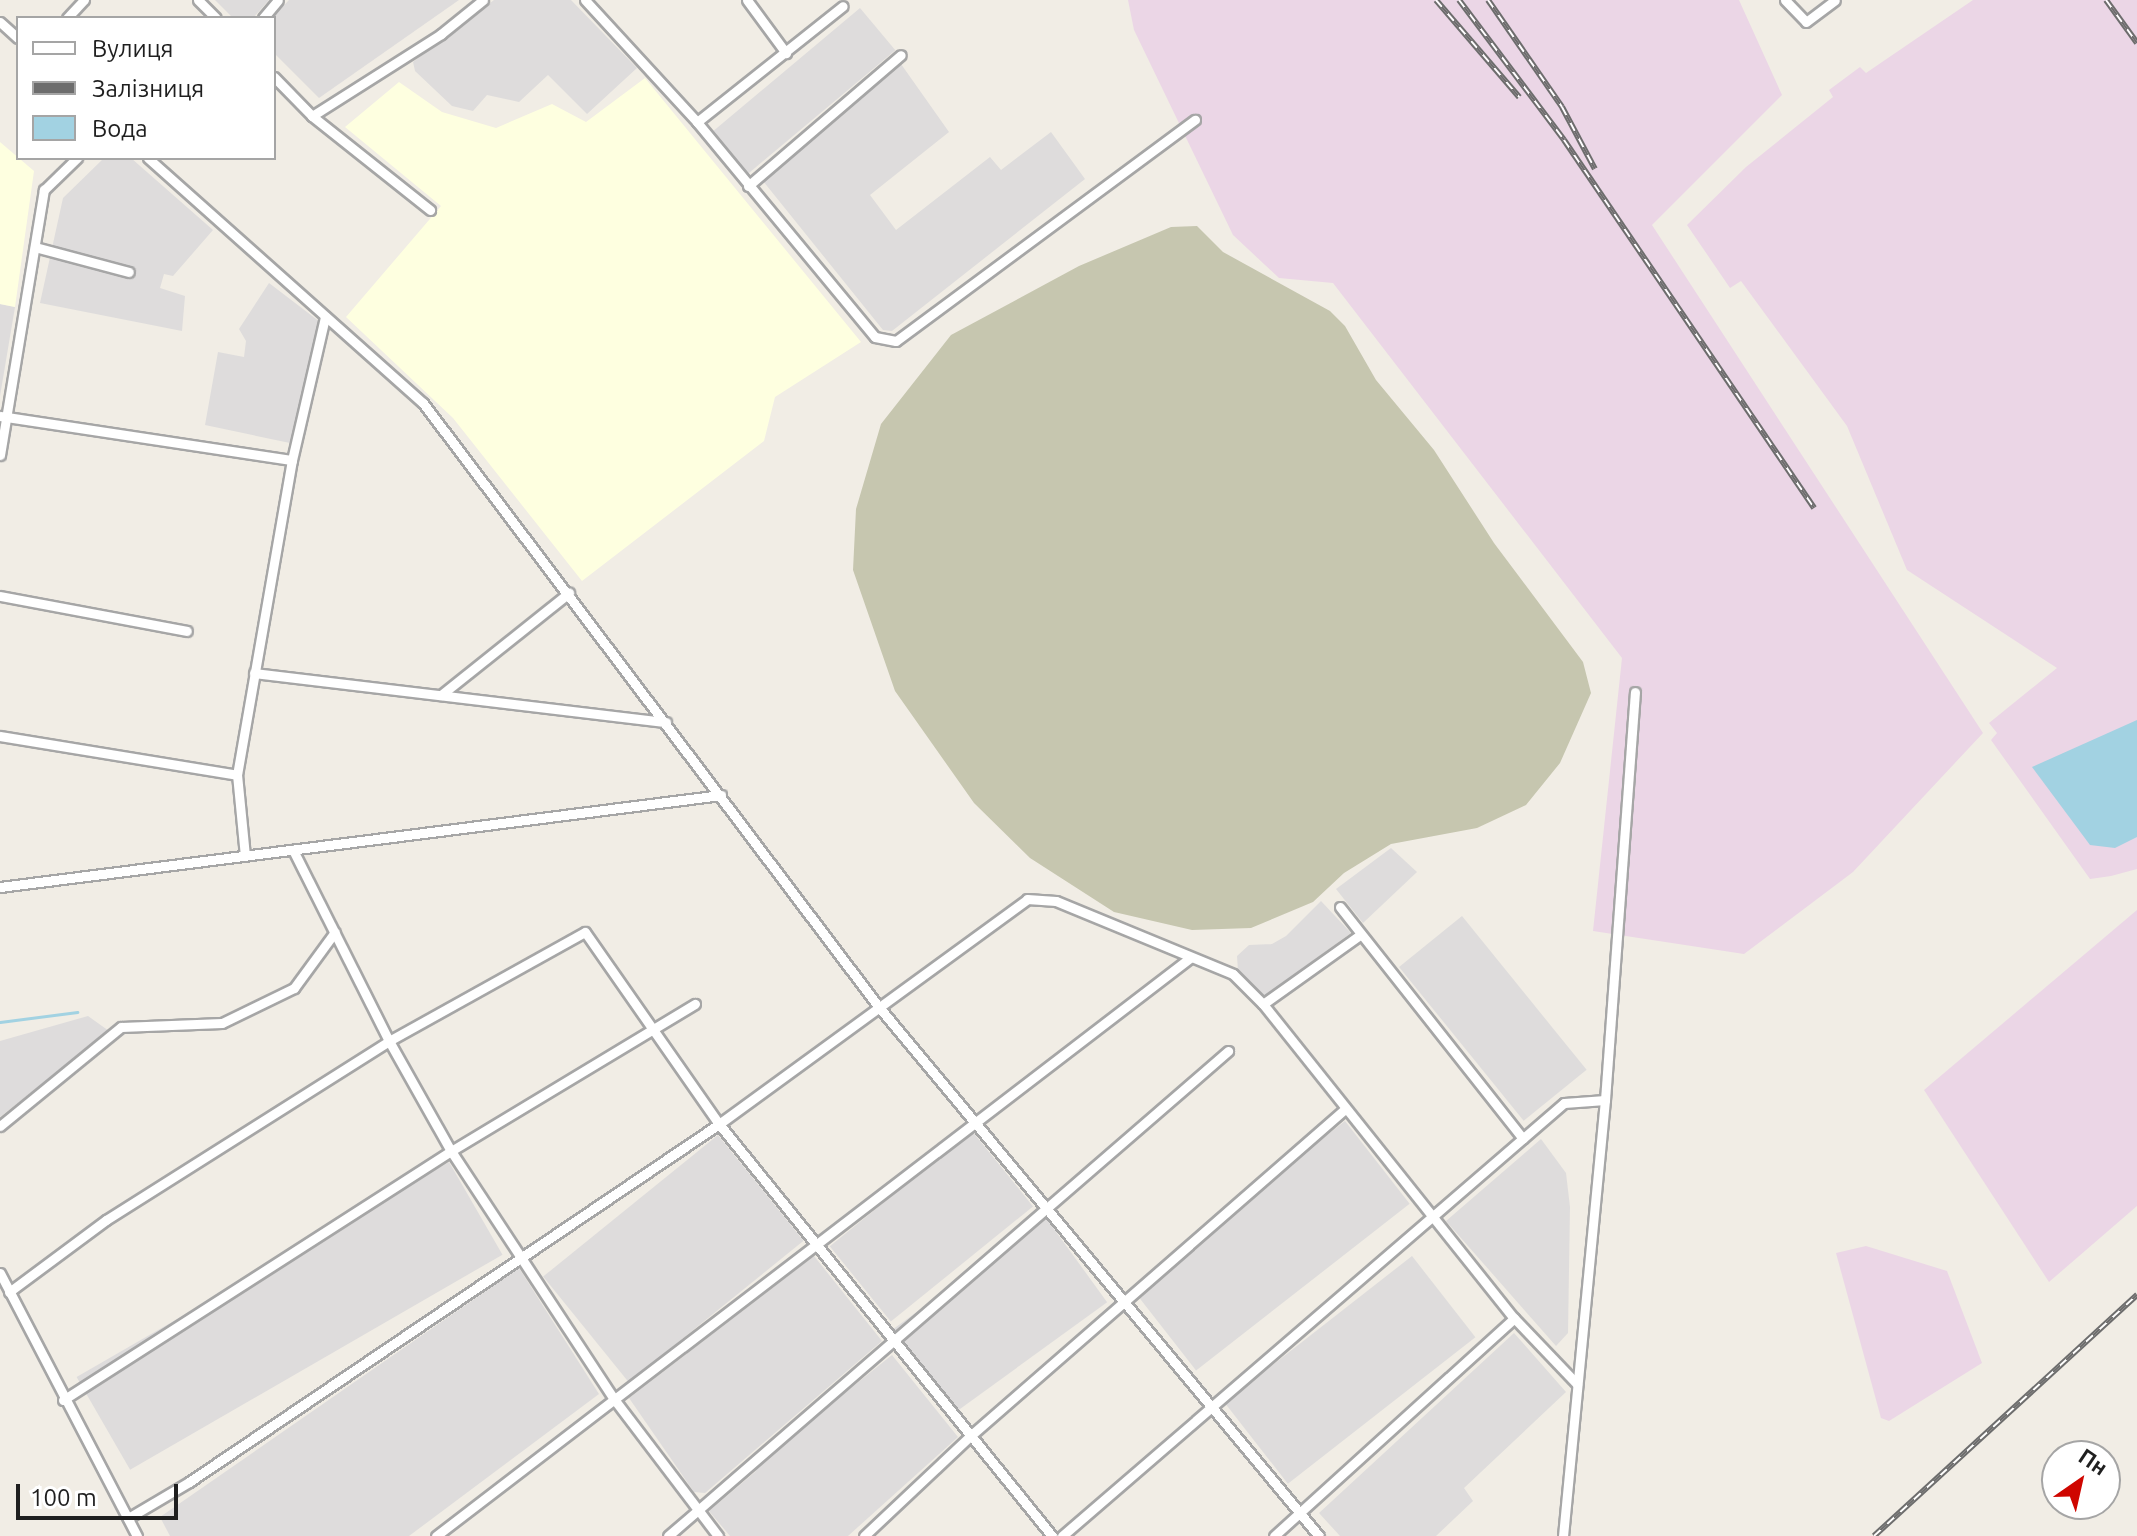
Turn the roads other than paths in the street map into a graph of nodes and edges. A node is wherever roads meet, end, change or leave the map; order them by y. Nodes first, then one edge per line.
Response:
1 (84, 0) edge
2 (198, 0) edge
3 (278, 0) edge
4 (483, 0) edge
5 (585, 0) edge
6 (747, 0) edge
7 (1785, 0) edge
8 (1835, 0) edge
9 (843, 6) dead end
10 (69, 16) edge
11 (213, 16) edge
12 (265, 16) edge
13 (0, 22) edge
14 (16, 36) edge
15 (786, 53) junction
16 (901, 55) dead end
17 (276, 79) edge
18 (312, 116) junction
19 (1195, 120) dead end
20 (697, 122) junction
21 (75, 160) edge
22 (150, 160) edge
23 (748, 186) junction
24 (430, 210) dead end
25 (35, 247) junction
26 (129, 272) dead end
27 (325, 317) junction
28 (4, 416) edge
29 (0, 455) edge
30 (292, 460) junction
31 (569, 593) junction
32 (0, 596) edge
33 (187, 631) dead end
34 (254, 673) junction
35 (1635, 692) dead end
36 (441, 695) junction
37 (666, 722) junction
38 (0, 736) edge
39 (237, 775) junction
40 (721, 795) junction
41 (293, 850) junction
42 (245, 856) junction
43 (0, 887) edge
44 (1340, 907) dead end
45 (335, 932) junction
46 (1361, 934) junction
47 (1191, 957) junction
48 (695, 1004) dead end
49 (1263, 1004) junction
50 (878, 1006) junction
51 (654, 1030) junction
52 (389, 1041) junction
53 (1228, 1051) dead end
54 (1605, 1100) junction
55 (1344, 1110) junction
56 (974, 1119) junction
57 (719, 1124) junction
58 (0, 1126) edge
59 (1523, 1139) junction
60 (451, 1151) junction
61 (1048, 1207) junction
62 (1432, 1217) junction
63 (815, 1241) junction
64 (519, 1258) junction
65 (0, 1273) edge
66 (9, 1292) junction
67 (1125, 1301) junction
68 (1514, 1318) junction
69 (894, 1344) junction
70 (1577, 1384) junction
71 (614, 1399) junction
72 (63, 1400) junction
73 (1214, 1405) junction
74 (969, 1437) junction
75 (696, 1511) junction
76 (1300, 1513) junction
77 (128, 1518) junction
78 (137, 1536) edge
79 (436, 1536) edge
80 (668, 1536) edge
81 (718, 1536) edge
82 (864, 1536) edge
83 (1052, 1536) edge
84 (1062, 1536) edge
85 (1274, 1536) edge
86 (1319, 1536) edge
87 (1563, 1536) edge

1 - 10 street
2 - 11 street
3 - 12 street
4 - 18 street
5 - 20 street
6 - 15 street
7 - 8 street
9 - 15 street
13 - 14 street
15 - 20 street
16 - 23 street
17 - 18 street
18 - 24 street
19 - 23 street
20 - 23 street
21 - 25 street
22 - 27 street
25 - 26 street
25 - 28 street
27 - 30 street
27 - 31 street
28 - 29 street
28 - 30 street
30 - 34 street
31 - 36 street
31 - 37 street
32 - 33 street
34 - 36 street
34 - 39 street
35 - 54 street
36 - 37 street
37 - 40 street
38 - 39 street
39 - 42 street
40 - 41 street
40 - 50 street
41 - 42 street
41 - 45 street
42 - 43 street
44 - 46 street
45 - 52 street
45 - 58 street
46 - 49 street
46 - 59 street
47 - 49 street
47 - 50 street
47 - 56 street
48 - 51 street
49 - 55 street
50 - 56 street
50 - 57 street
51 - 52 street
51 - 57 street
51 - 60 street
52 - 60 street
52 - 66 street
53 - 61 street
54 - 59 street
54 - 70 street
55 - 62 street
55 - 67 street
56 - 61 street
56 - 63 street
57 - 63 street
57 - 64 street
59 - 62 street
60 - 64 street
60 - 72 street
61 - 67 street
61 - 69 street
62 - 68 street
62 - 73 street
63 - 69 street
63 - 71 street
64 - 71 street
64 - 77 street
65 - 66 street
66 - 72 street
67 - 73 street
67 - 74 street
68 - 70 street
68 - 76 street
69 - 74 street
69 - 75 street
70 - 87 street
71 - 75 street
71 - 79 street
72 - 77 street
73 - 76 street
73 - 84 street
74 - 82 street
74 - 83 street
75 - 80 street
75 - 81 street
76 - 85 street
76 - 86 street
77 - 78 street

